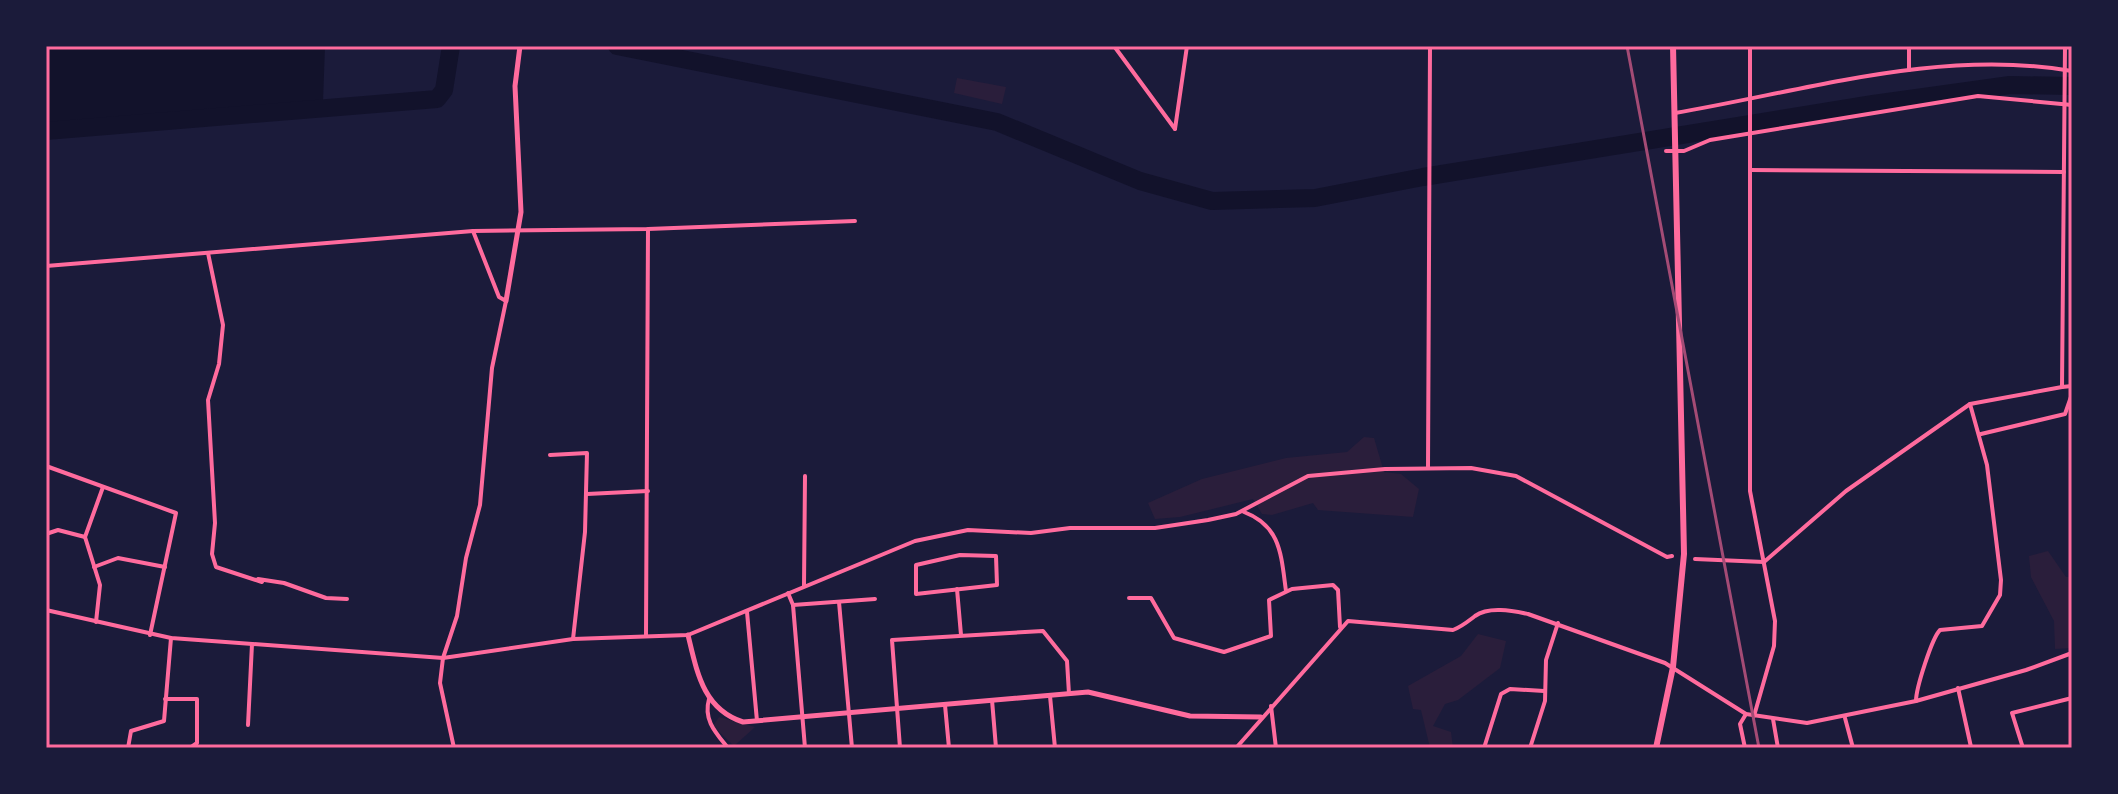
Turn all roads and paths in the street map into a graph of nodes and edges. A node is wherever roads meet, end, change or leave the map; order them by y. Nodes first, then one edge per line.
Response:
1 (520, 46) edge
2 (1114, 46) edge
3 (1187, 46) edge
4 (1430, 46) edge
5 (1673, 46) edge
6 (1750, 46) edge
7 (1909, 46) edge
8 (2065, 46) edge
9 (1909, 70) junction
10 (2072, 71) edge
11 (2065, 73) junction
12 (1750, 99) junction
13 (2065, 104) junction
14 (2072, 105) edge
15 (1675, 113) junction
16 (1750, 134) junction
17 (1666, 151) dead end
18 (1676, 151) junction
19 (1750, 170) junction
20 (2064, 172) junction
21 (855, 221) dead end
22 (648, 229) junction
23 (518, 230) junction
24 (473, 231) junction
25 (208, 253) junction
26 (46, 266) edge
27 (506, 301) junction
28 (2072, 386) edge
29 (2062, 387) junction
30 (2072, 394) edge
31 (1970, 404) junction
32 (1981, 434) junction
33 (550, 455) dead end
34 (46, 466) edge
35 (1428, 468) junction
36 (805, 476) dead end
37 (103, 487) junction
38 (648, 491) junction
39 (587, 494) junction
40 (1242, 511) junction
41 (46, 534) edge
42 (85, 537) junction
43 (1672, 556) dead end
44 (1695, 559) dead end
45 (1764, 562) junction
46 (94, 567) junction
47 (166, 567) junction
48 (255, 580) junction
49 (262, 582) dead end
50 (804, 586) junction
51 (957, 589) junction
52 (1286, 591) junction
53 (788, 593) junction
54 (1129, 598) dead end
55 (347, 599) dead end
56 (875, 599) dead end
57 (839, 602) junction
58 (793, 605) junction
59 (46, 610) edge
60 (747, 612) junction
61 (96, 622) junction
62 (1558, 623) junction
63 (1340, 629) junction
64 (150, 635) junction
65 (688, 635) junction
66 (961, 635) junction
67 (646, 636) junction
68 (171, 638) junction
69 (573, 639) junction
70 (252, 644) junction
71 (2072, 653) edge
72 (443, 658) junction
73 (1673, 667) junction
74 (1958, 688) junction
75 (1544, 691) junction
76 (1069, 694) junction
77 (1050, 696) junction
78 (2072, 698) edge
79 (165, 699) junction
80 (709, 699) junction
81 (992, 700) junction
82 (1916, 701) junction
83 (945, 705) junction
84 (1271, 706) junction
85 (897, 709) junction
86 (849, 714) junction
87 (1746, 714) junction
88 (1754, 716) junction
89 (1261, 717) junction
90 (803, 718) junction
91 (1845, 718) junction
92 (1773, 719) junction
93 (758, 722) junction
94 (248, 725) dead end
95 (128, 748) edge
96 (190, 748) edge
97 (454, 748) edge
98 (728, 748) edge
99 (805, 748) edge
100 (852, 748) edge
101 (900, 748) edge
102 (949, 748) edge
103 (996, 748) edge
104 (1055, 748) edge
105 (1236, 748) edge
106 (1276, 748) edge
107 (1484, 748) edge
108 (1530, 748) edge
109 (1656, 748) edge
110 (1745, 748) edge
111 (1778, 748) edge
112 (1853, 748) edge
113 (1968, 748) edge
114 (2023, 748) edge
115 (2045, 748) edge
116 (2060, 748) edge

1 - 23 street
2 - 3 street
4 - 35 street
5 - 15 main road
6 - 12 street
7 - 9 street
8 - 11 street
9 - 11 street
9 - 12 street
10 - 11 street
11 - 13 street
12 - 15 street
12 - 16 street
13 - 14 street
13 - 16 street
13 - 20 street
15 - 18 main road
16 - 18 street
16 - 19 street
17 - 18 street
18 - 73 main road
19 - 20 street
19 - 45 street
20 - 29 street
21 - 22 street
22 - 23 street
22 - 38 street
23 - 24 street
23 - 27 street
24 - 25 street
24 - 27 street
25 - 26 street
25 - 48 street
27 - 72 street
28 - 29 street
29 - 31 street
30 - 32 street
31 - 32 street
31 - 45 street
32 - 82 street
33 - 39 street
34 - 37 street
35 - 40 street
35 - 43 street
36 - 50 street
37 - 42 street
37 - 47 street
38 - 39 street
38 - 67 street
39 - 69 street
40 - 50 street
40 - 52 street
41 - 42 street
42 - 46 street
44 - 45 street
45 - 88 street
46 - 47 street
46 - 61 street
47 - 64 street
48 - 49 street
48 - 55 street
50 - 53 street
51 - 51 street
51 - 66 street
52 - 54 street
52 - 63 street
53 - 58 street
53 - 60 street
56 - 57 street
57 - 58 street
57 - 86 street
58 - 90 street
59 - 61 street
60 - 65 street
60 - 93 street
61 - 64 street
62 - 63 street
62 - 73 street
62 - 75 street
63 - 84 street
64 - 68 street
65 - 67 street
65 - 80 street
66 - 76 street
66 - 85 street
67 - 69 street
68 - 70 street
68 - 79 street
69 - 72 street
70 - 72 street
70 - 94 street
71 - 74 street
72 - 97 street
73 - 87 street
73 - 109 main road
74 - 82 street
74 - 113 street
75 - 107 street
75 - 108 street
76 - 77 street
76 - 89 street
77 - 81 street
77 - 104 street
78 - 114 street
79 - 95 street
79 - 96 street
80 - 93 street
80 - 98 street
81 - 83 street
81 - 103 street
82 - 91 street
83 - 85 street
83 - 102 street
84 - 89 street
84 - 106 street
85 - 86 street
85 - 101 street
86 - 90 street
86 - 100 street
87 - 88 street
87 - 110 street
88 - 92 street
89 - 105 street
90 - 93 street
90 - 99 street
91 - 92 street
91 - 112 street
92 - 111 street
115 - 116 street

